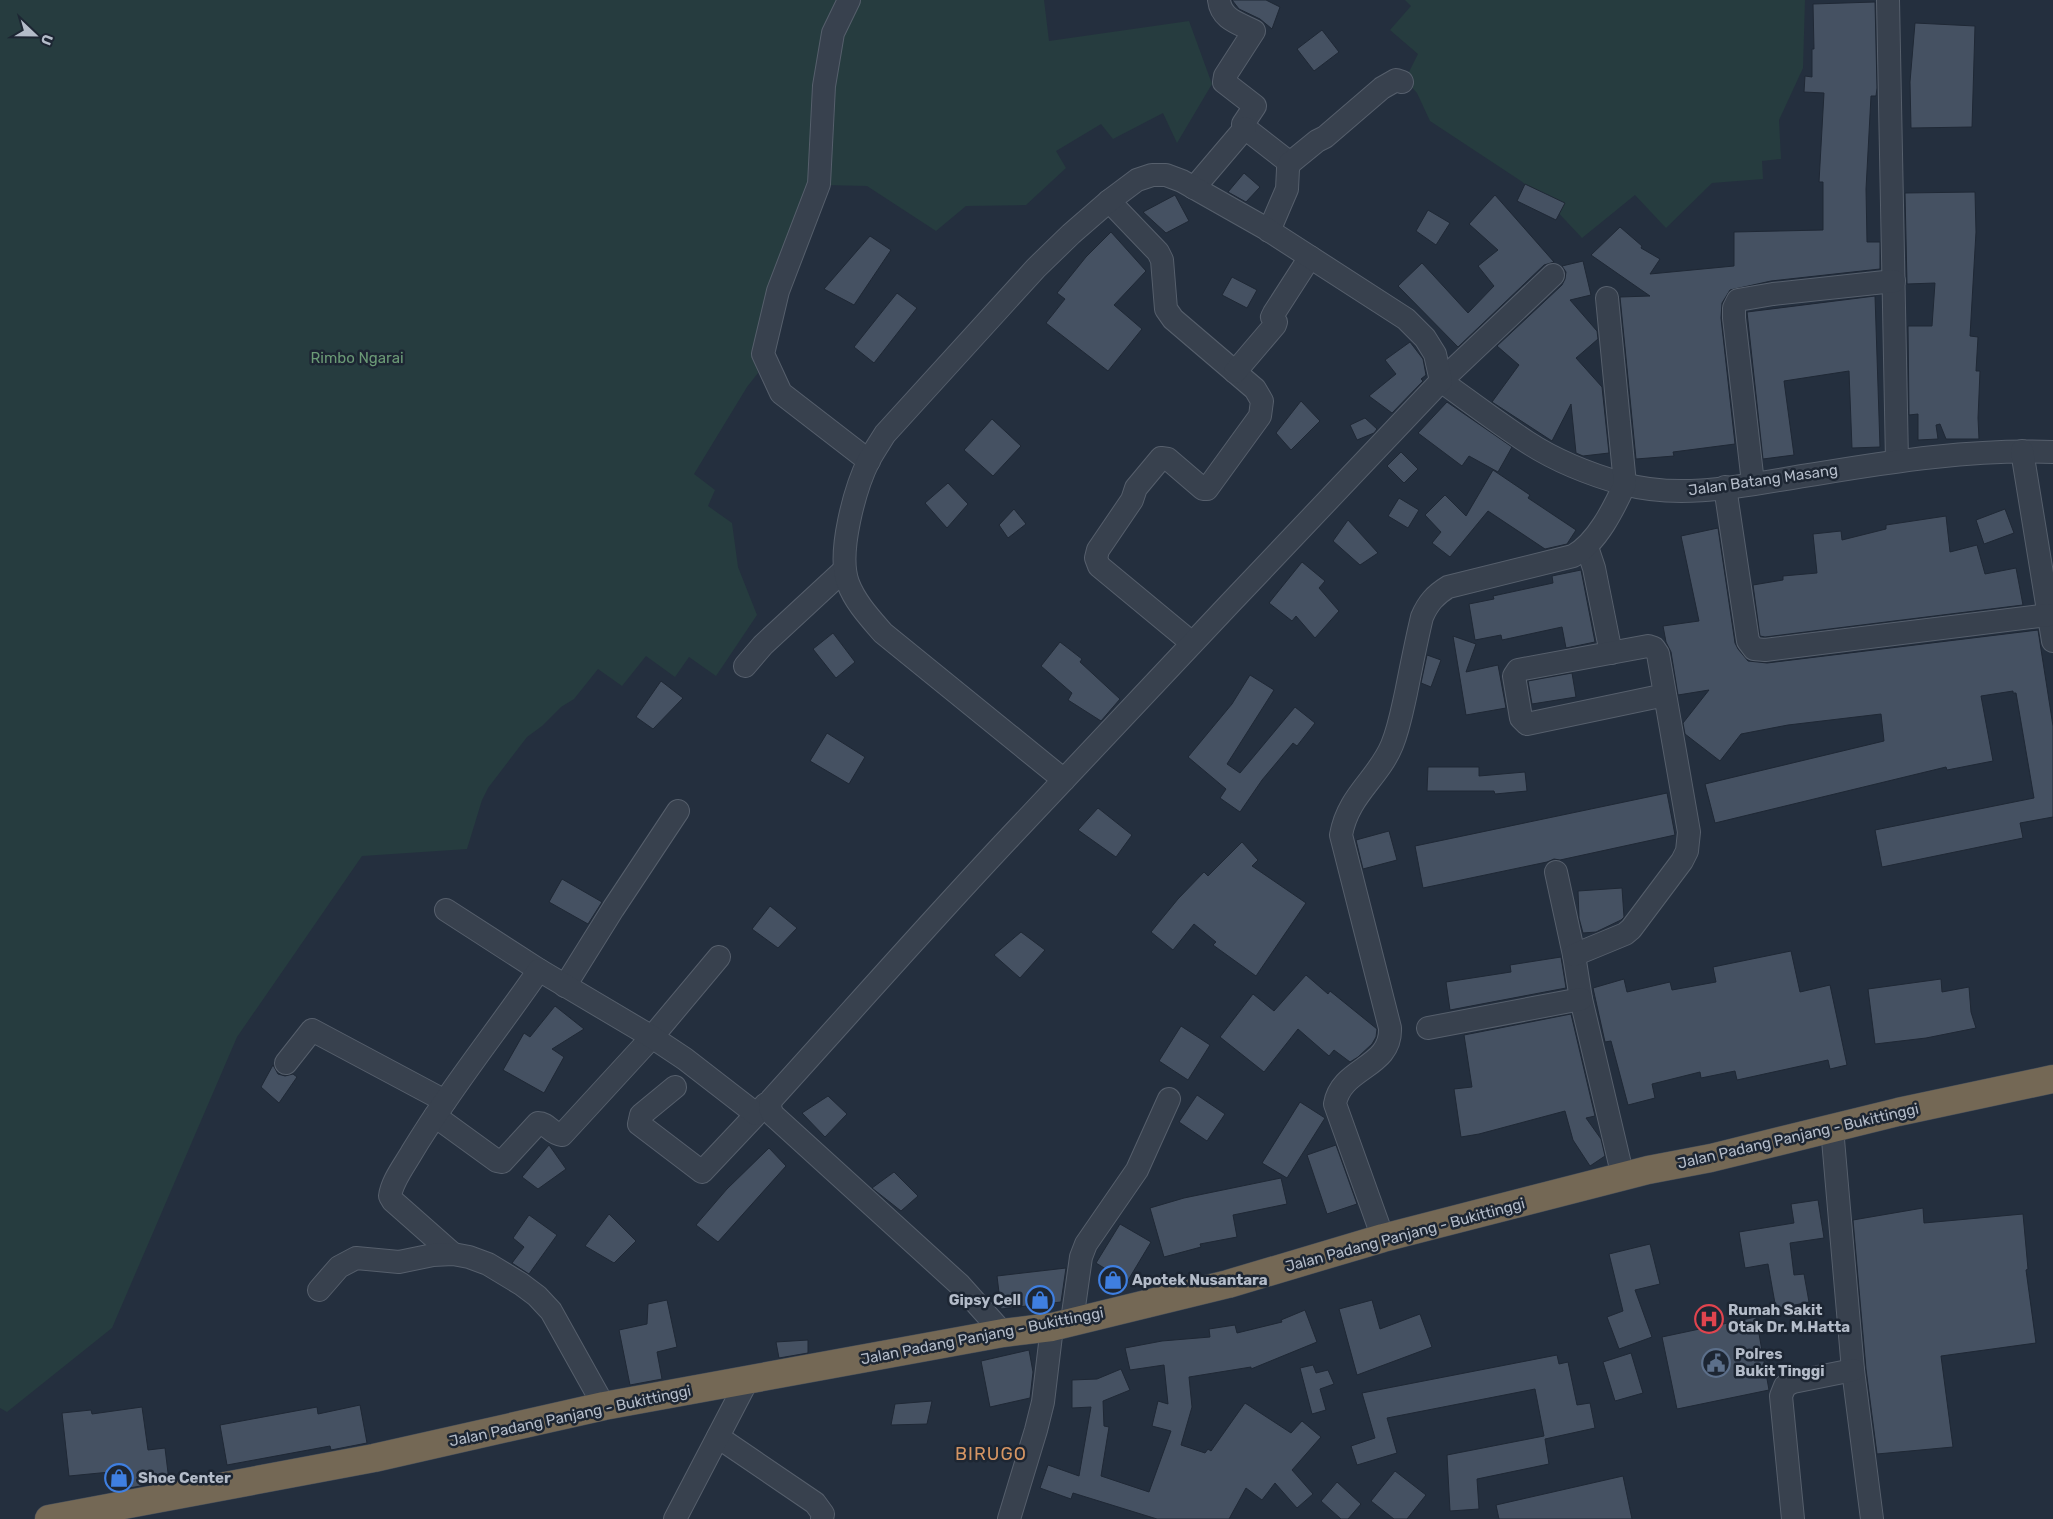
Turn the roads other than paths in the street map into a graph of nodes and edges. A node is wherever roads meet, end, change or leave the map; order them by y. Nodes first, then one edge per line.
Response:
1 (849, 0) edge
2 (1220, 0) edge
3 (1888, 0) edge
4 (1402, 82) dead end
5 (1245, 128) junction
6 (1290, 163) junction
7 (1194, 188) junction
8 (1109, 201) junction
9 (1269, 231) junction
10 (1310, 256) junction
11 (1553, 274) dead end
12 (1894, 281) junction
13 (1607, 298) dead end
14 (1235, 372) junction
15 (1441, 380) junction
16 (2022, 451) junction
17 (2053, 452) edge
18 (869, 460) junction
19 (1897, 461) junction
20 (1753, 483) junction
21 (1624, 484) junction
22 (1726, 487) junction
23 (1587, 547) junction
24 (844, 570) junction
25 (2048, 614) junction
26 (2053, 641) edge
27 (1192, 643) junction
28 (1611, 653) junction
29 (744, 666) dead end
30 (1665, 695) junction
31 (1064, 780) junction
32 (678, 811) dead end
33 (1556, 872) dead end
34 (446, 910) dead end
35 (1574, 955) junction
36 (719, 957) dead end
37 (539, 970) junction
38 (565, 986) junction
39 (1581, 999) junction
40 (1428, 1028) dead end
41 (652, 1037) junction
42 (286, 1063) dead end
43 (2053, 1079) edge
44 (676, 1087) dead end
45 (1169, 1099) dead end
46 (763, 1107) junction
47 (440, 1109) junction
48 (1832, 1128) junction
49 (1623, 1177) junction
50 (1383, 1238) junction
51 (453, 1254) junction
52 (319, 1290) dead end
53 (1062, 1324) junction
54 (1003, 1333) junction
55 (1853, 1370) junction
56 (747, 1381) junction
57 (604, 1406) junction
58 (718, 1437) junction
59 (49, 1519) edge
60 (675, 1519) edge
61 (822, 1519) edge
62 (1009, 1519) edge
63 (1793, 1519) edge
64 (1872, 1519) edge

1 - 18 street
2 - 5 street
3 - 12 street
4 - 6 street
5 - 6 street
5 - 7 street
6 - 9 street
7 - 8 street
7 - 9 street
8 - 14 street
8 - 18 street
9 - 10 street
10 - 14 street
10 - 15 street
11 - 15 street
12 - 19 street
12 - 20 street
13 - 21 street
14 - 27 street
15 - 21 street, Jalan Batang Masang
15 - 27 street
16 - 17 street, Jalan Batang Masang
16 - 19 street, Jalan Batang Masang
16 - 25 street
18 - 24 street
19 - 20 street, Jalan Batang Masang
20 - 22 street, Jalan Batang Masang
21 - 22 street, Jalan Batang Masang
21 - 23 street
22 - 25 street
23 - 28 street
23 - 50 street
24 - 29 street
24 - 31 street
25 - 26 street
27 - 31 street
28 - 30 street
28 - 30 street
30 - 35 street
31 - 46 street
32 - 38 street
33 - 35 street
34 - 37 street
35 - 39 street
36 - 41 street
37 - 38 street
37 - 47 street
38 - 41 street
39 - 40 street
39 - 49 street
41 - 46 street
41 - 47 street
42 - 47 street
43 - 48 highway, Jalan Padang Panjang - Bukittinggi
44 - 46 street
45 - 53 street
46 - 54 street
47 - 51 street
48 - 49 highway, Jalan Padang Panjang - Bukittinggi
48 - 55 street
49 - 50 highway, Jalan Padang Panjang - Bukittinggi
50 - 53 highway, Jalan Padang Panjang - Bukittinggi
51 - 52 street
51 - 57 street
53 - 54 highway, Jalan Padang Panjang - Bukittinggi
53 - 62 street
54 - 56 highway, Jalan Padang Panjang - Bukittinggi
55 - 63 street
55 - 64 street
56 - 57 highway, Jalan Padang Panjang - Bukittinggi
56 - 58 street
57 - 59 highway, Jalan Padang Panjang - Bukittinggi
58 - 60 street
58 - 61 street

